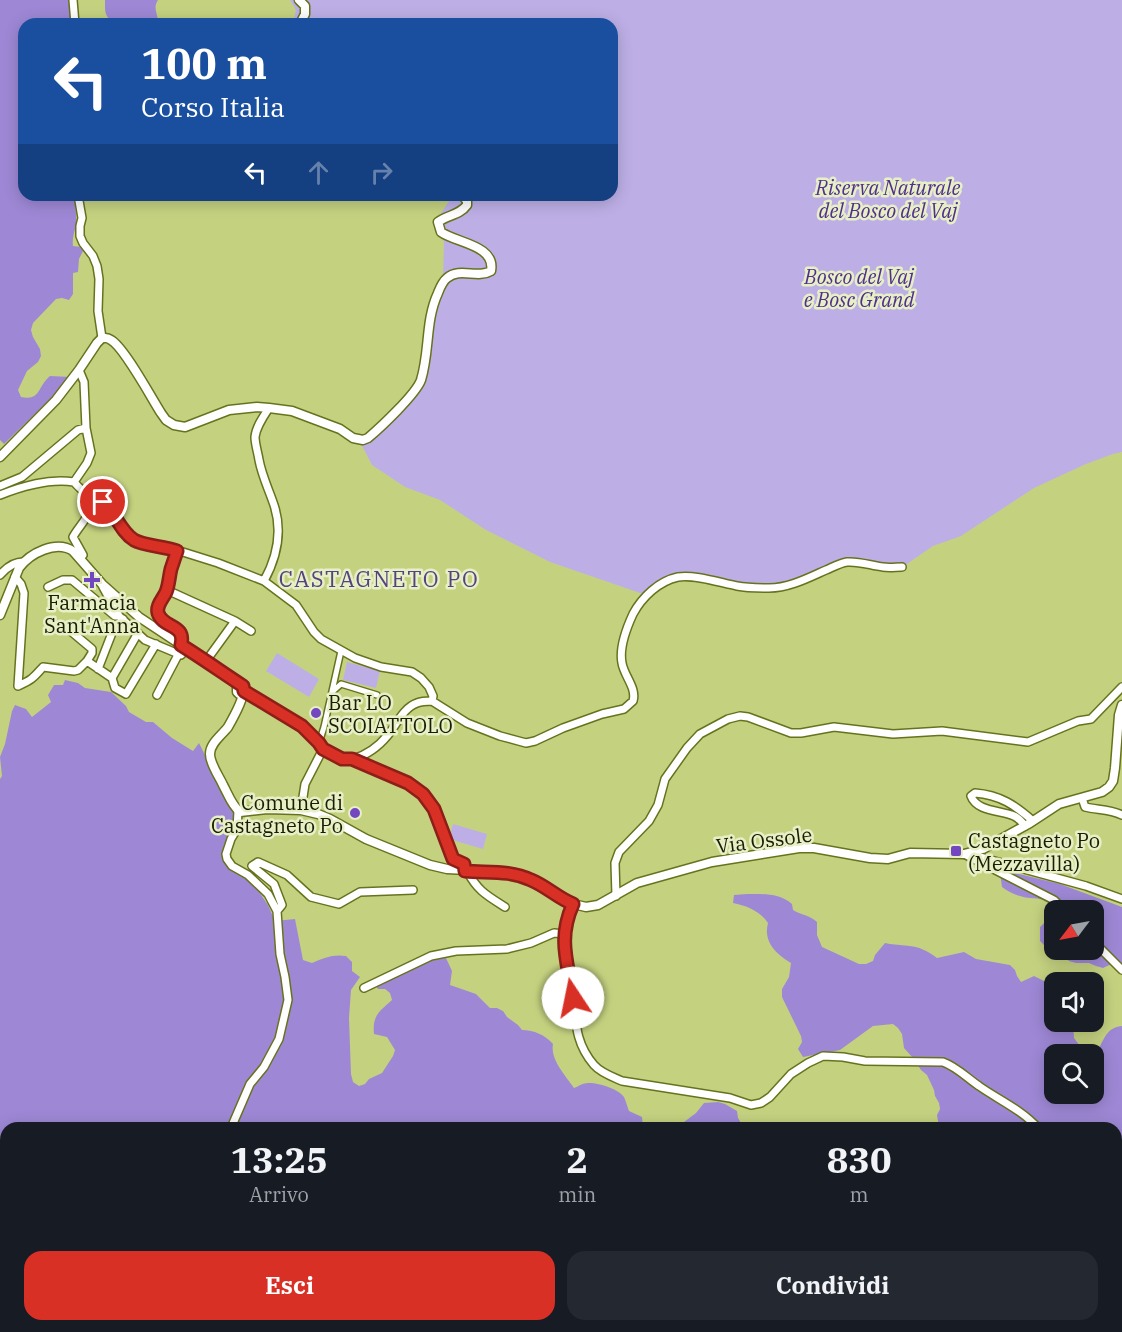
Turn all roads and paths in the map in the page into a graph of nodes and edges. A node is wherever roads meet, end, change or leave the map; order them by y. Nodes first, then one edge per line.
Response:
1 (74, 0) edge
2 (299, 0) edge
3 (75, 18) edge
4 (303, 18) edge
5 (79, 201) edge
6 (467, 201) edge
7 (102, 338) junction
8 (79, 370) junction
9 (269, 408) junction
10 (87, 428) junction
11 (0, 457) edge
12 (74, 482) junction
13 (0, 486) edge
14 (0, 495) edge
15 (90, 504) junction
16 (177, 551) junction
17 (80, 558) junction
18 (21, 565) junction
19 (902, 567) dead end
20 (0, 575) edge
21 (15, 577) junction
22 (264, 581) junction
23 (102, 584) junction
24 (48, 587) dead end
25 (167, 590) junction
26 (0, 615) edge
27 (121, 617) junction
28 (235, 621) junction
29 (67, 628) dead end
30 (251, 631) dead end
31 (138, 633) junction
32 (156, 644) junction
33 (184, 647) junction
34 (341, 651) junction
35 (178, 655) junction
36 (87, 661) junction
37 (206, 661) junction
38 (98, 669) junction
39 (112, 678) junction
40 (1122, 687) edge
41 (240, 690) junction
42 (331, 693) junction
43 (157, 695) dead end
44 (377, 695) dead end
45 (432, 701) junction
46 (1122, 705) edge
47 (321, 746) junction
48 (352, 759) junction
49 (1082, 798) junction
50 (301, 810) junction
51 (238, 811) junction
52 (1122, 815) edge
53 (1029, 823) junction
54 (968, 854) junction
55 (466, 871) junction
56 (413, 890) dead end
57 (616, 896) junction
58 (1122, 899) edge
59 (1054, 900) edge
60 (573, 904) junction
61 (505, 906) dead end
62 (277, 911) junction
63 (565, 934) junction
64 (1104, 952) edge
65 (1122, 970) edge
66 (364, 988) dead end
67 (234, 1122) edge
68 (1032, 1122) edge

1 - 3 street
2 - 4 street
5 - 7 street
6 - 9 street
7 - 8 street
7 - 9 street
8 - 10 street
8 - 11 street
9 - 22 street
10 - 12 street
10 - 13 street
12 - 14 street
12 - 15 street
15 - 16 street
15 - 17 street
16 - 22 street
16 - 25 street
17 - 18 street
17 - 23 street
18 - 20 street
18 - 21 street
19 - 45 street
21 - 26 street
21 - 36 street
22 - 34 street
23 - 27 street
23 - 33 street
24 - 27 street
25 - 28 street
25 - 33 street
27 - 31 street
27 - 38 street
28 - 30 street
28 - 37 street
29 - 36 street
31 - 32 street
31 - 39 street
32 - 35 street
32 - 39 street
33 - 35 street
33 - 37 street
34 - 42 street
34 - 45 street
35 - 43 street
36 - 38 street
37 - 41 street
38 - 39 street
40 - 57 street
41 - 47 street
41 - 51 street
42 - 44 street
42 - 47 street
45 - 48 street
46 - 49 street, Via Ossole
47 - 48 street
47 - 50 street
48 - 55 street
49 - 52 street
49 - 53 street, Via Ossole
50 - 51 street
50 - 55 street
51 - 62 street
53 - 53 street
53 - 54 street, Via Ossole
54 - 57 street, Via Ossole
54 - 58 street
54 - 59 street
55 - 60 street
55 - 61 street
56 - 62 street
57 - 60 street, Via Ossole
60 - 63 street
62 - 67 street
63 - 66 street
63 - 68 street
64 - 65 street

